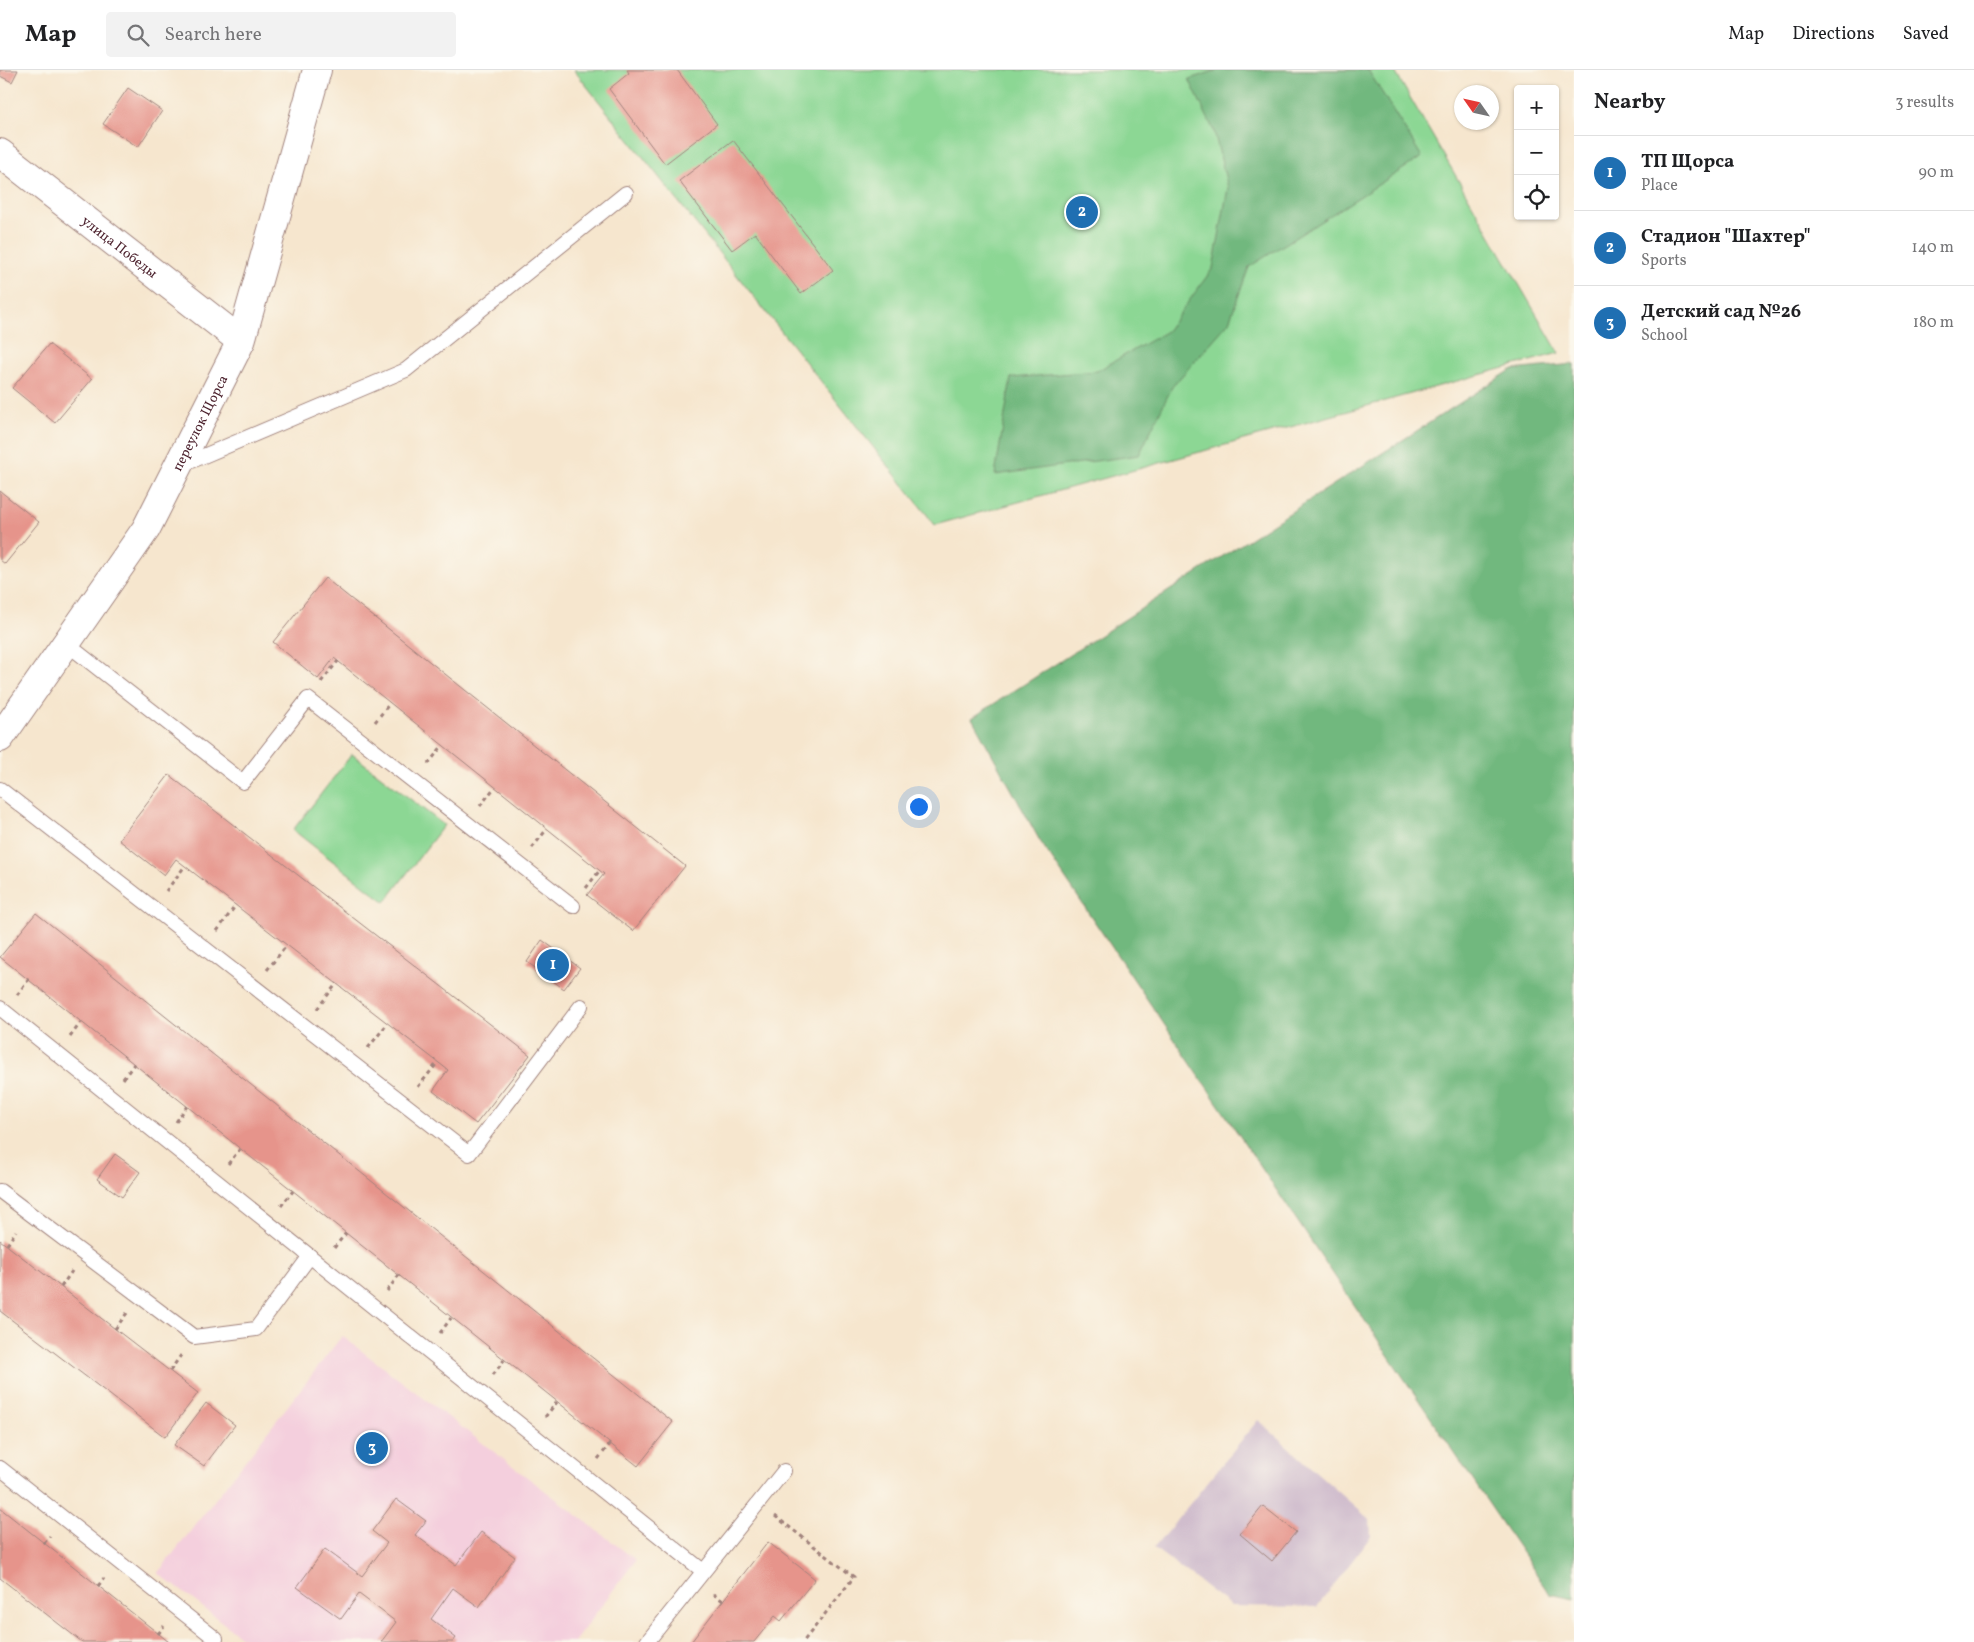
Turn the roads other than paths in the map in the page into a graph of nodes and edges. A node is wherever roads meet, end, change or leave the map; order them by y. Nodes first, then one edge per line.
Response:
1 (317, 70) edge
2 (0, 154) edge
3 (626, 193) dead end
4 (241, 341) junction
5 (177, 467) junction
6 (67, 644) junction
7 (0, 738) edge
8 (0, 789) edge
9 (573, 906) dead end
10 (581, 1006) dead end
11 (0, 1008) edge
12 (0, 1191) edge
13 (310, 1256) junction
14 (0, 1468) edge
15 (784, 1471) dead end
16 (703, 1571) junction
17 (216, 1639) dead end
18 (647, 1642) edge

1 - 4 street, переулок Щорса
2 - 4 street, улица Победы
3 - 5 lane
4 - 5 street, переулок Щорса
5 - 6 street, переулок Щорса
6 - 7 street, переулок Щорса
6 - 9 lane
8 - 10 lane
11 - 13 lane
12 - 13 lane
13 - 16 lane
14 - 17 lane
15 - 16 lane
16 - 18 lane

